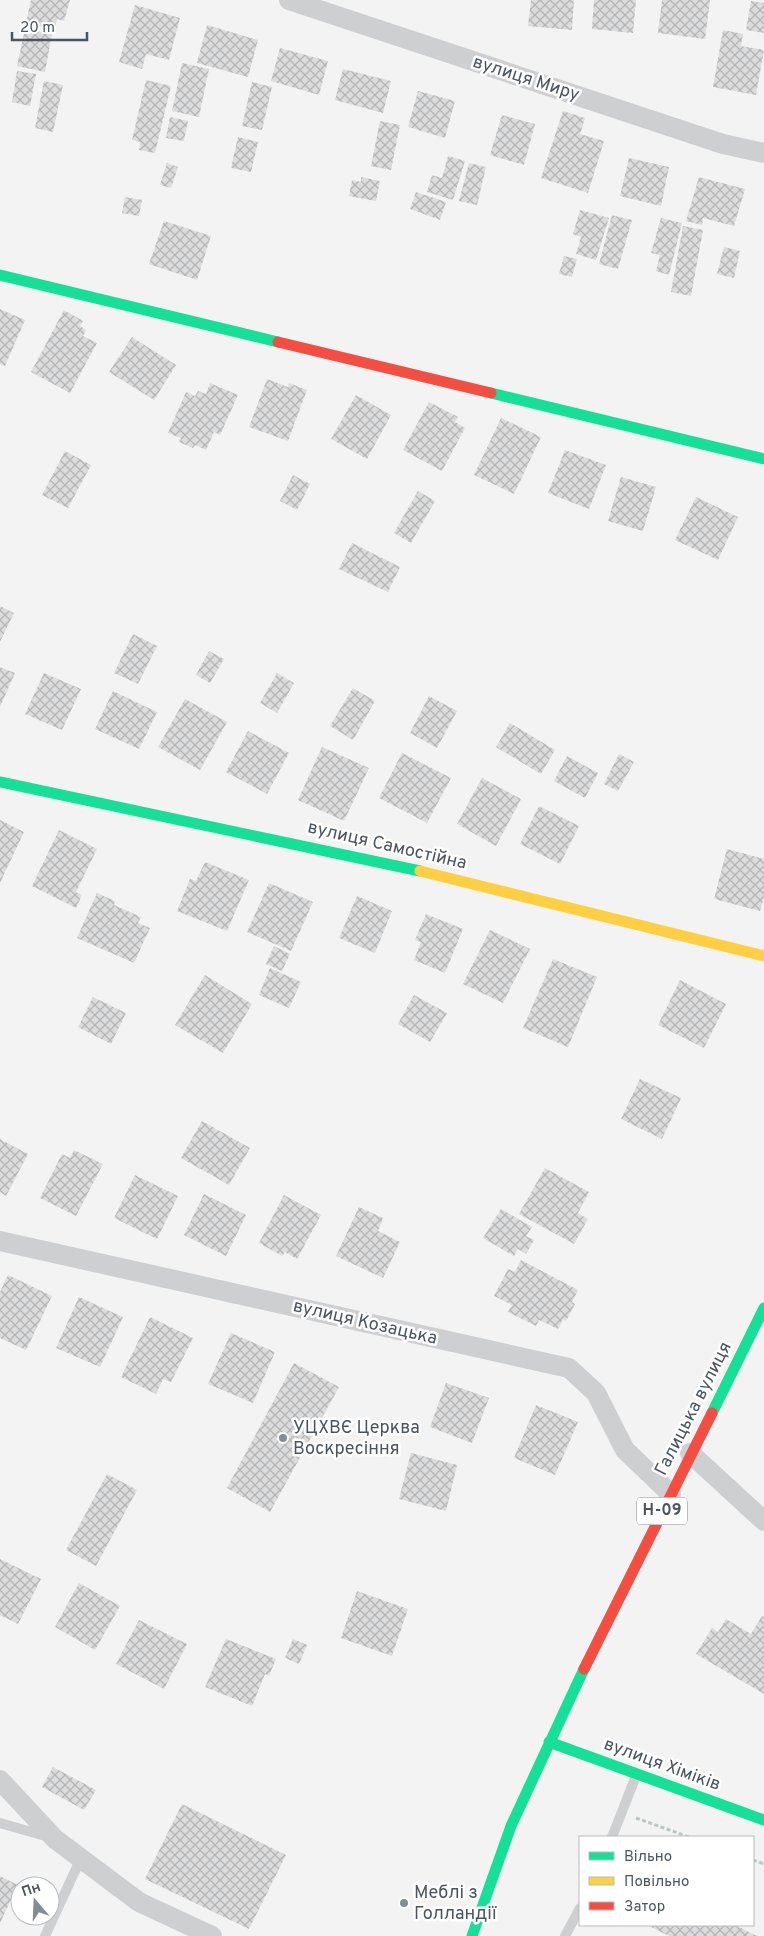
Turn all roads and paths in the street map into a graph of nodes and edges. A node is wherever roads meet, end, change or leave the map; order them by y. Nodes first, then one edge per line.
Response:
1 (289, 0) edge
2 (315, 4) edge
3 (764, 153) edge
4 (0, 275) edge
5 (764, 459) edge
6 (0, 782) edge
7 (764, 956) edge
8 (0, 1241) edge
9 (764, 1308) edge
10 (690, 1453) junction
11 (671, 1494) junction
12 (764, 1521) edge
13 (549, 1742) junction
14 (636, 1775) junction
15 (0, 1780) edge
16 (622, 1813) junction
17 (764, 1820) edge
18 (0, 1822) edge
19 (612, 1836) edge
20 (686, 1836) edge
21 (55, 1839) junction
22 (81, 1858) junction
23 (579, 1910) edge
24 (45, 1936) edge
25 (212, 1936) edge
26 (472, 1936) edge
27 (565, 1936) edge

1 - 2 street, вулиця Миру
2 - 3 street, вулиця Миру
4 - 5 street
6 - 7 street, вулиця Самостійна
8 - 11 street, вулиця Козацька
9 - 10 street, Галицька вулиця / Н-09
10 - 11 street, Галицька вулиця / Н-09
10 - 12 street
11 - 13 street, Галицька вулиця / Н-09
13 - 14 street, вулиця Хіміків
13 - 26 street, Н-09
14 - 16 lane
14 - 17 street, вулиця Хіміків
15 - 21 street
16 - 19 lane
16 - 20 path
18 - 21 lane
21 - 22 street
22 - 24 lane
22 - 25 street
23 - 27 lane

